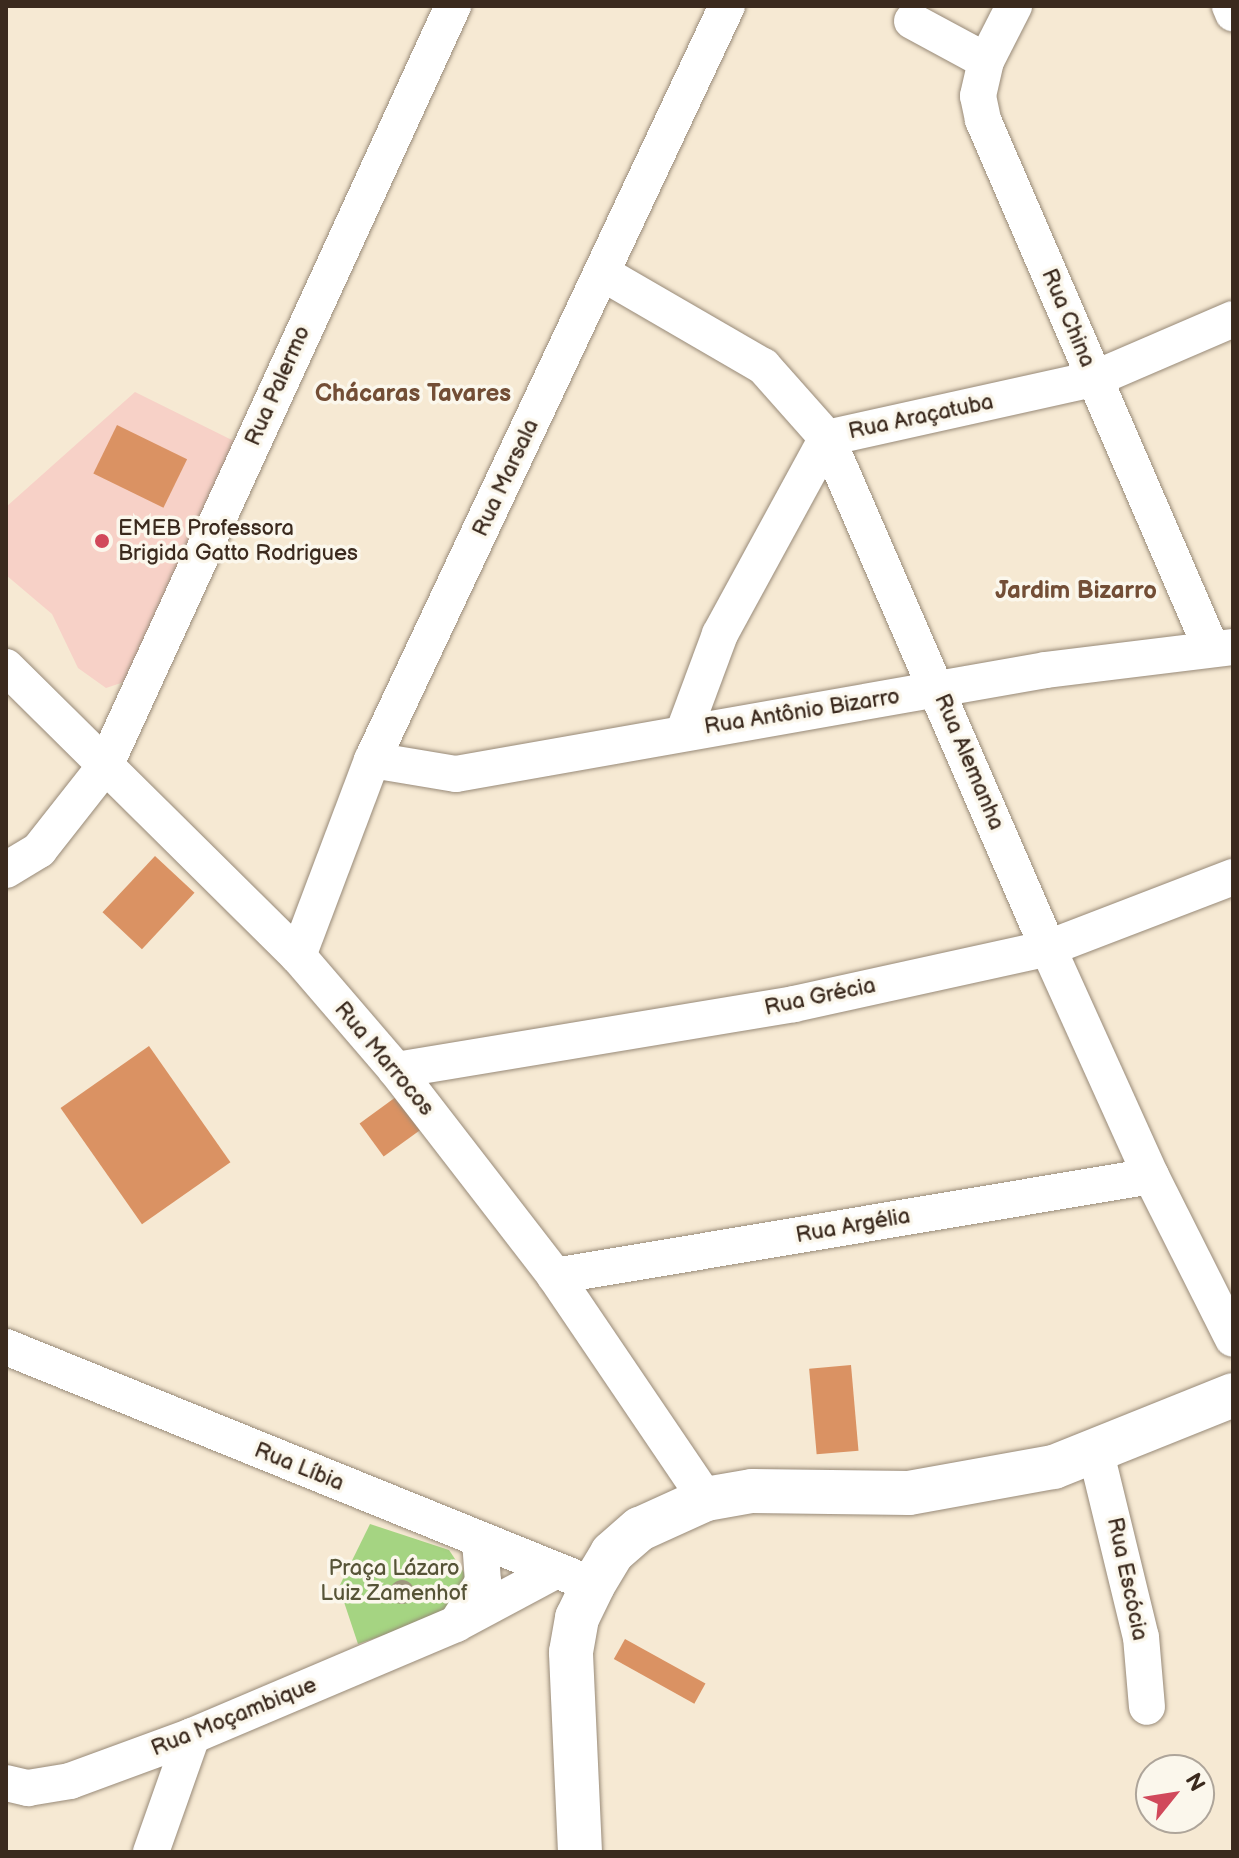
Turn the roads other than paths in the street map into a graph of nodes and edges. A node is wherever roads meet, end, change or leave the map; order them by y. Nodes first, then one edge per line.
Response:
1 (453, 6) edge
2 (727, 6) edge
3 (1014, 6) edge
4 (1230, 6) edge
5 (1233, 13) edge
6 (912, 21) dead end
7 (986, 61) junction
8 (604, 274) junction
9 (1233, 319) edge
10 (1094, 379) junction
11 (827, 438) junction
12 (1222, 648) edge
13 (6, 667) edge
14 (938, 690) junction
15 (684, 731) junction
16 (372, 760) junction
17 (105, 766) junction
18 (6, 870) edge
19 (1233, 877) edge
20 (1048, 948) junction
21 (298, 956) junction
22 (396, 1070) junction
23 (1151, 1176) junction
24 (555, 1276) junction
25 (1233, 1339) edge
26 (6, 1347) edge
27 (1233, 1395) edge
28 (1096, 1453) junction
29 (706, 1499) junction
30 (480, 1540) junction
31 (574, 1578) junction
32 (456, 1624) junction
33 (1147, 1707) dead end
34 (192, 1736) junction
35 (6, 1783) edge
36 (151, 1852) edge
37 (580, 1852) edge

1 - 17 street, Rua Palermo
2 - 8 street, Rua Marsala
3 - 7 street, Rua China
4 - 5 street
6 - 7 street
7 - 10 street, Rua China
8 - 11 street, Rua Alemanha
8 - 16 street, Rua Marsala
9 - 10 street, Rua Araçatuba
10 - 11 street, Rua Araçatuba
10 - 12 street, Rua China
11 - 14 street, Rua Alemanha
11 - 15 street, Rua Araçatuba
12 - 14 street, Rua Antônio Bizarro
13 - 17 street, Rua Marrocos
14 - 15 street, Rua Antônio Bizarro
14 - 20 street, Rua Alemanha
15 - 16 street, Rua Antônio Bizarro
16 - 21 street, Rua Marsala
17 - 18 street, Rua Palermo
17 - 21 street, Rua Marrocos
19 - 20 street, Rua Grécia
20 - 22 street, Rua Grécia
20 - 23 street, Rua Alemanha
21 - 22 street, Rua Marrocos
22 - 24 street, Rua Marrocos
23 - 24 street, Rua Argélia
23 - 25 street, Rua Alemanha
24 - 29 street, Rua Marrocos
26 - 30 street, Rua Líbia
27 - 28 street
28 - 29 street
28 - 33 street, Rua Escócia
29 - 31 street
30 - 31 street, Rua Líbia
30 - 32 street
31 - 32 street, Rua Moçambique
31 - 37 street
32 - 34 street, Rua Moçambique
34 - 35 street, Rua Moçambique
34 - 36 street

